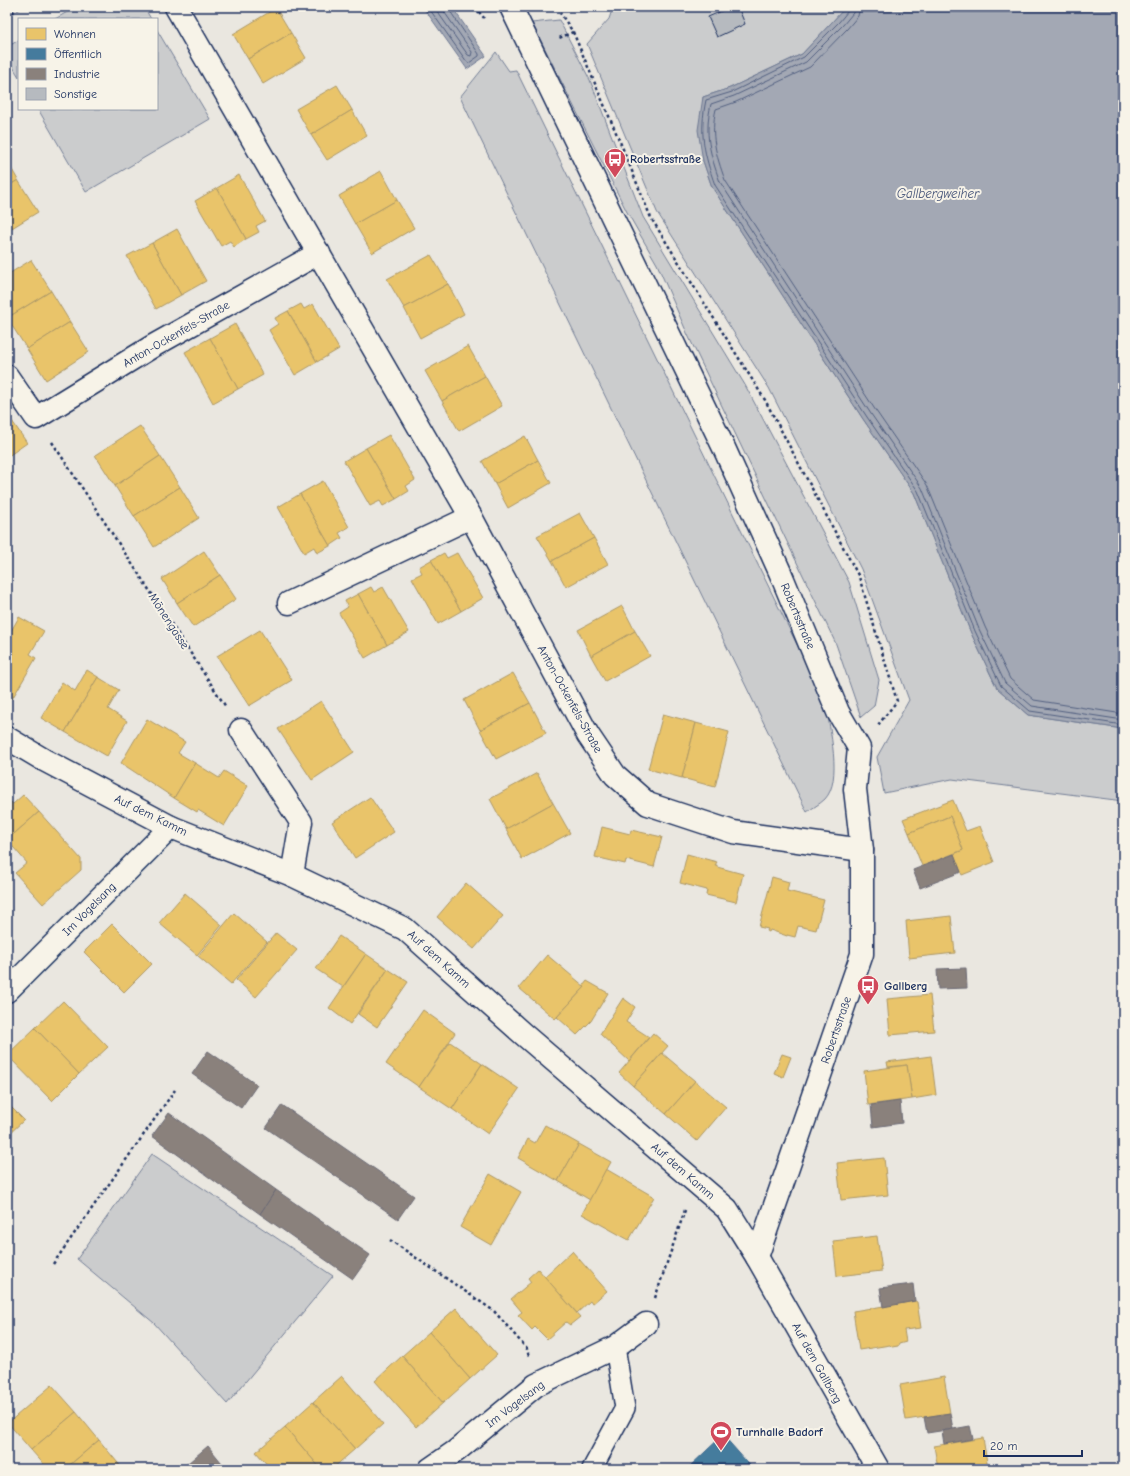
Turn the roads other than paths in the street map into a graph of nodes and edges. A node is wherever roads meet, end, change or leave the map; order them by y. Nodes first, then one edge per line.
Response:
1 (176, 7) edge
2 (511, 7) edge
3 (319, 253) junction
4 (7, 376) edge
5 (471, 517) junction
6 (289, 603) dead end
7 (241, 730) road end
8 (7, 738) edge
9 (171, 827) junction
10 (862, 850) junction
11 (292, 875) junction
12 (7, 991) edge
13 (757, 1257) junction
14 (646, 1324) road end
15 (615, 1347) junction
16 (430, 1469) edge
17 (592, 1469) edge
18 (878, 1469) edge

1 - 3 street, Anton-Ockenfels-Straße
2 - 10 street, Robertsstraße
3 - 4 street, Anton-Ockenfels-Straße
3 - 5 street, Anton-Ockenfels-Straße
5 - 6 street
5 - 10 street, Anton-Ockenfels-Straße
7 - 11 street
8 - 9 street, Auf dem Kamm
9 - 11 street, Auf dem Kamm
9 - 12 street, Im Vogelsang
10 - 13 street, Robertsstraße
11 - 13 street, Auf dem Kamm
13 - 18 street, Auf dem Gallberg
14 - 15 street, Im Vogelsang
15 - 16 street, Im Vogelsang
15 - 17 lane

